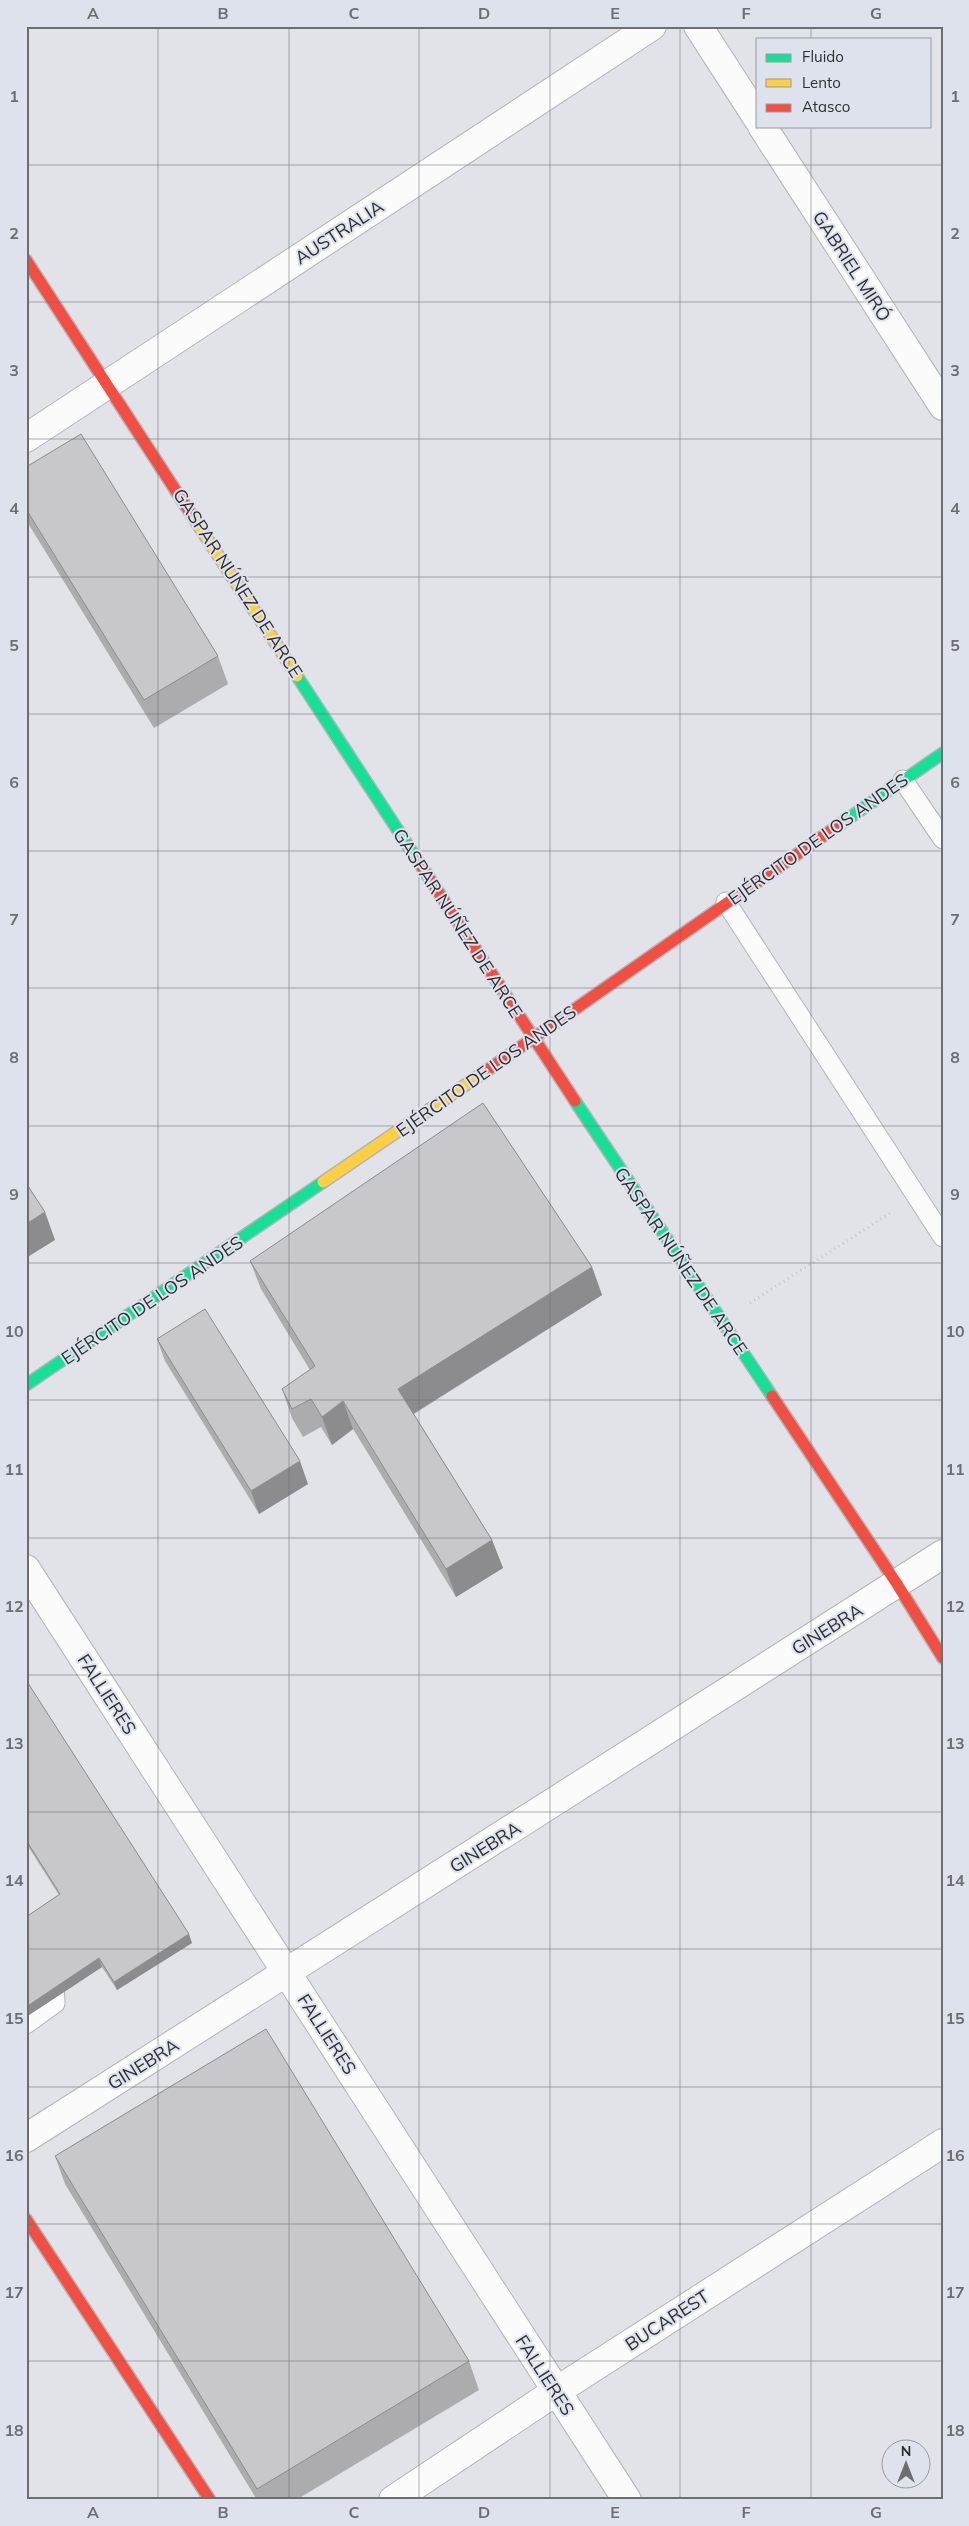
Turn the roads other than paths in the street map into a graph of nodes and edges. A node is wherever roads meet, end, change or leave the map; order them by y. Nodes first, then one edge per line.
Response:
1 (652, 26) edge
2 (698, 26) edge
3 (756, 116) edge
4 (763, 128) edge
5 (26, 260) edge
6 (108, 384) junction
7 (943, 406) edge
8 (26, 438) edge
9 (943, 753) edge
10 (903, 780) junction
11 (943, 839) edge
12 (726, 902) junction
13 (534, 1039) junction
14 (943, 1237) edge
15 (26, 1385) edge
16 (943, 1554) edge
17 (26, 1569) edge
18 (897, 1584) junction
19 (943, 1658) edge
20 (26, 1939) edge
21 (287, 1972) junction
22 (26, 2024) edge
23 (26, 2138) edge
24 (943, 2143) edge
25 (26, 2219) edge
26 (556, 2392) junction
27 (210, 2500) edge
28 (394, 2500) edge
29 (627, 2500) edge

1 - 6 street, AUSTRALIA
2 - 3 street
4 - 7 street, GABRIEL MIRÓ
5 - 6 street, GASPAR NÚÑEZ DE ARCE
6 - 8 street, AUSTRALIA
6 - 13 street, GASPAR NÚÑEZ DE ARCE
9 - 10 street, EJÉRCITO DE LOS ANDES
10 - 11 lane
10 - 12 street, EJÉRCITO DE LOS ANDES
12 - 13 street, EJÉRCITO DE LOS ANDES
12 - 14 lane
13 - 15 street, EJÉRCITO DE LOS ANDES
13 - 18 street, GASPAR NÚÑEZ DE ARCE
16 - 18 street, GINEBRA
17 - 21 street, FALLIERES
18 - 19 street, GASPAR NÚÑEZ DE ARCE
18 - 21 street, GINEBRA
20 - 22 lane
21 - 23 street, GINEBRA
21 - 26 street, FALLIERES
24 - 26 street, BUCAREST
25 - 27 street
26 - 28 street, BUCAREST
26 - 29 street, FALLIERES

